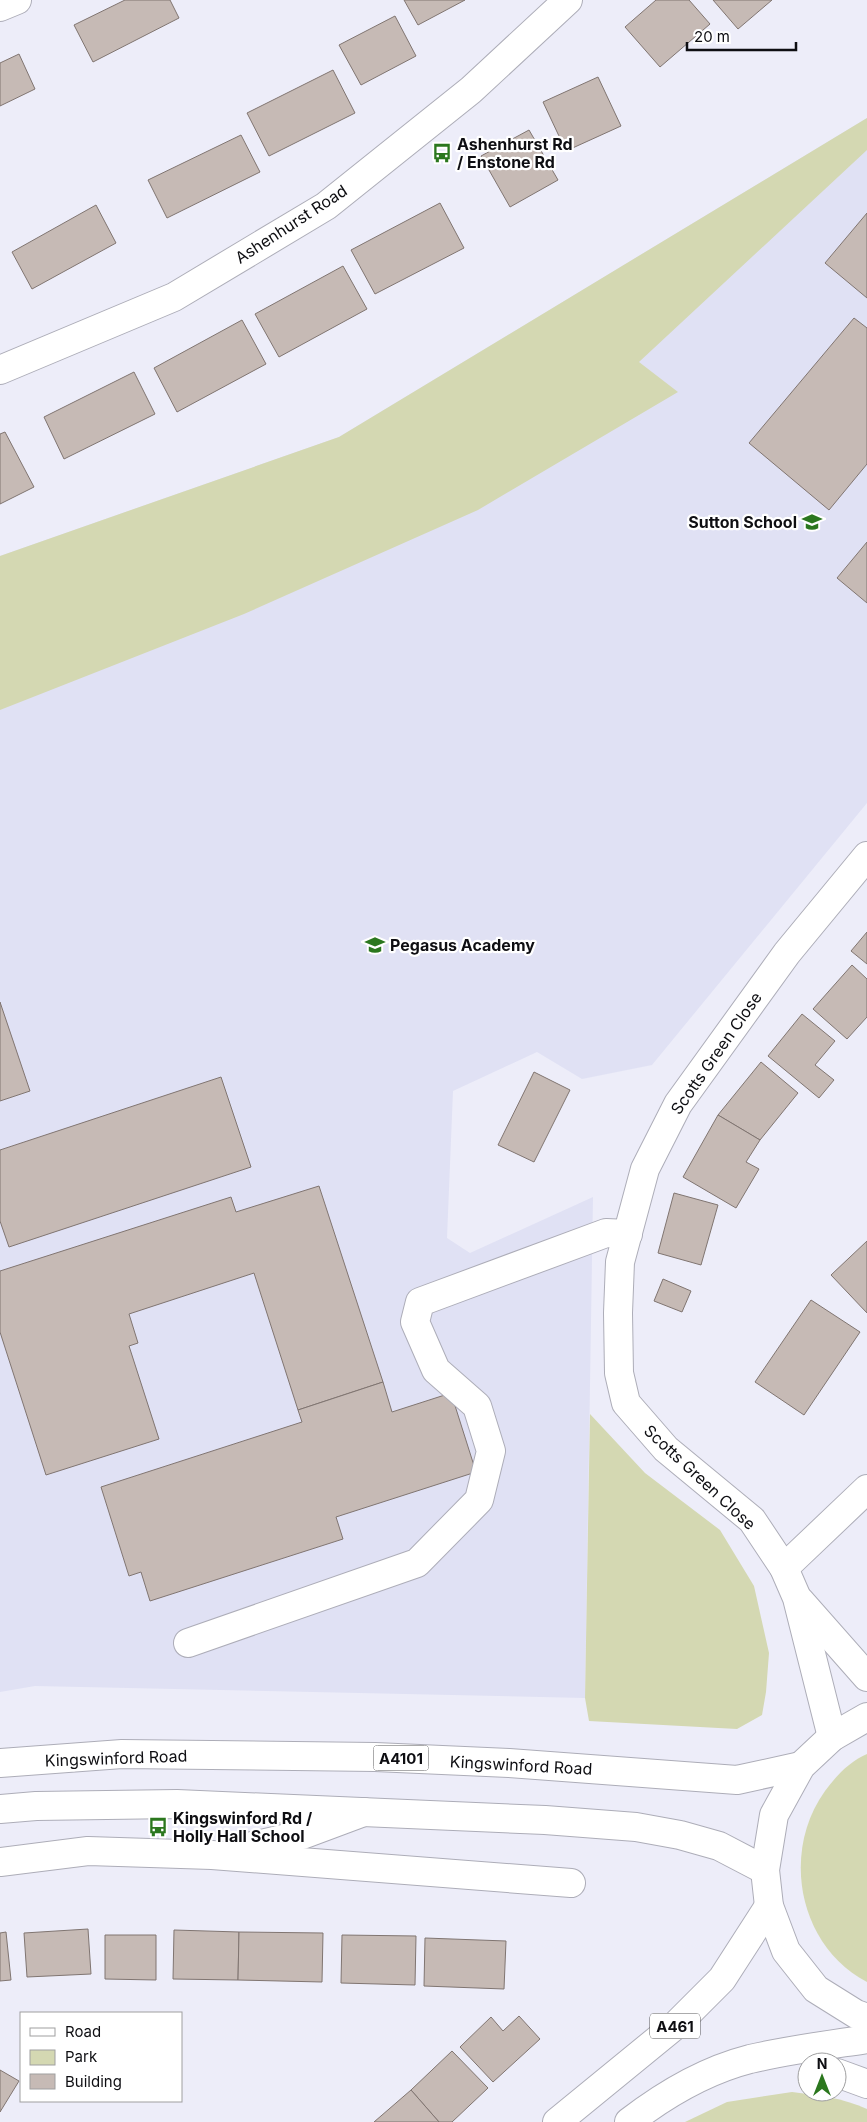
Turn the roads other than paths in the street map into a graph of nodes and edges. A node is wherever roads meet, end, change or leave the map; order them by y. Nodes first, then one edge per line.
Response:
1 (17, 0) edge
2 (568, 0) edge
3 (0, 7) edge
4 (0, 370) edge
5 (867, 856) edge
6 (628, 1234) junction
7 (867, 1490) edge
8 (784, 1568) junction
9 (797, 1598) junction
10 (188, 1643) dead end
11 (867, 1677) edge
12 (867, 1717) edge
13 (832, 1737) junction
14 (0, 1763) edge
15 (801, 1766) junction
16 (0, 1809) edge
17 (364, 1812) junction
18 (212, 1855) junction
19 (0, 1862) edge
20 (765, 1870) junction
21 (571, 1883) dead end
22 (769, 1906) junction
23 (867, 2018) edge
24 (867, 2039) edge
25 (750, 2060) junction
26 (797, 2063) edge
27 (847, 2077) edge
28 (867, 2084) edge
29 (556, 2122) edge
30 (629, 2122) edge

1 - 3 main road
2 - 4 main road, Ashenhurst Road
5 - 6 main road, Scotts Green Close
6 - 8 main road, Scotts Green Close
6 - 10 main road
7 - 8 main road
8 - 9 main road, Scotts Green Close
9 - 11 main road, Scotts Green Close
9 - 13 main road, Scotts Green Close
12 - 13 main road
13 - 15 main road
14 - 15 main road, Kingswinford Road / A4101
15 - 20 main road
16 - 17 main road
17 - 18 main road
17 - 20 main road
18 - 19 main road
18 - 21 main road
20 - 22 main road
22 - 23 main road
22 - 29 main road, A461
24 - 25 main road
25 - 26 main road
25 - 30 main road
27 - 28 main road

